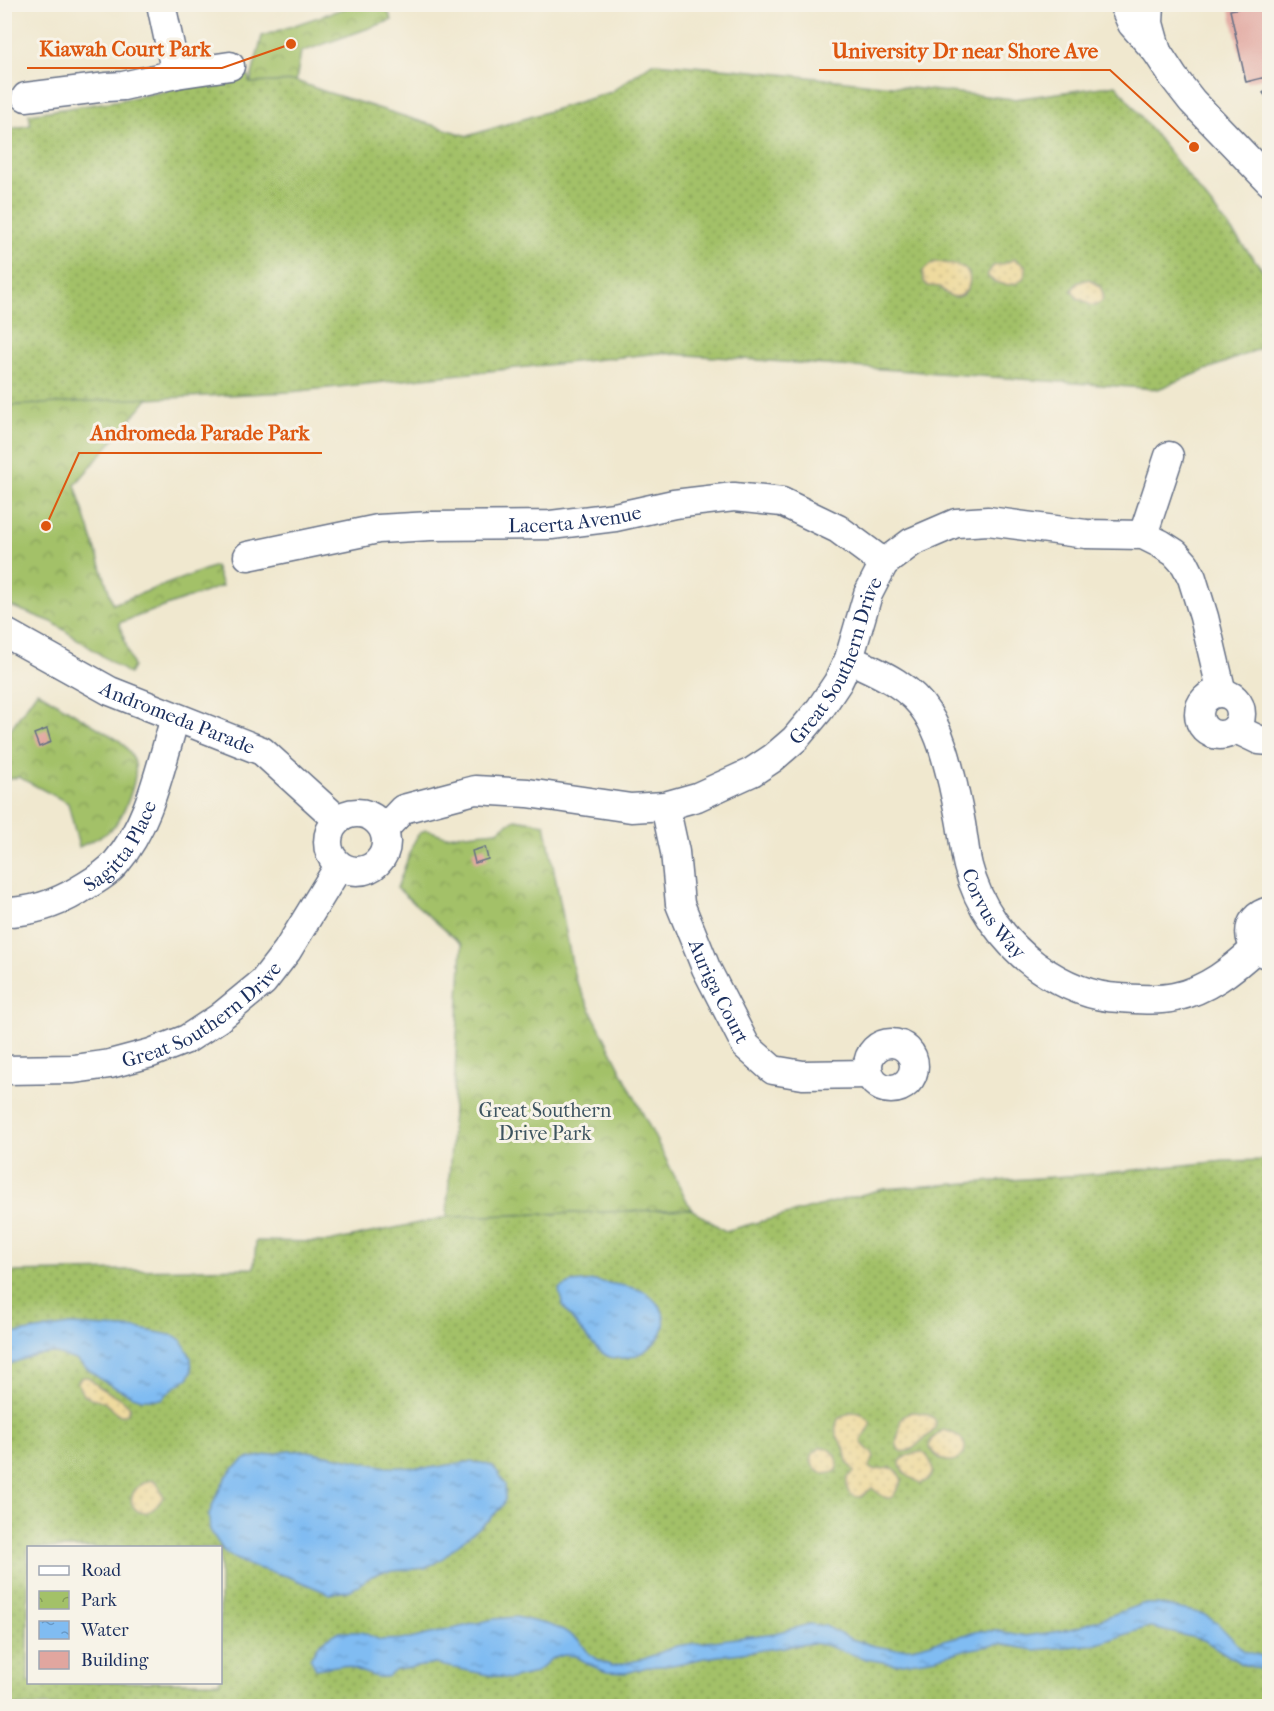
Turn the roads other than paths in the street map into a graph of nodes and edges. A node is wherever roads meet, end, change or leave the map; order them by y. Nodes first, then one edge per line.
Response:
1 (161, 4) edge
2 (1123, 4) edge
3 (1150, 4) edge
4 (1157, 52) junction
5 (230, 66) dead end
6 (176, 74) junction
7 (26, 97) dead end
8 (1269, 182) edge
9 (1169, 456) dead end
10 (1143, 536) junction
11 (248, 556) dead end
12 (884, 563) junction
13 (4, 632) edge
14 (849, 659) junction
15 (175, 718) junction
16 (1269, 741) edge
17 (665, 806) junction
18 (337, 819) junction
19 (384, 829) junction
20 (339, 866) junction
21 (1269, 911) edge
22 (4, 912) edge
23 (1263, 952) edge
24 (4, 1070) edge
25 (869, 1074) dead end

1 - 6 street
2 - 4 street
3 - 4 street
4 - 8 street
5 - 6 street
6 - 7 street
9 - 10 street
10 - 12 street, Great Southern Drive
10 - 16 street, Great Southern Drive
11 - 12 street, Lacerta Avenue
12 - 14 street, Great Southern Drive
13 - 15 street, Andromeda Parade
14 - 17 street, Great Southern Drive
14 - 23 street, Corvus Way
15 - 18 street, Andromeda Parade
15 - 22 street, Sagitta Place
17 - 19 street, Great Southern Drive
17 - 25 street, Auriga Court
18 - 19 street
18 - 20 street
19 - 20 street
20 - 24 street, Great Southern Drive
21 - 23 street, Corvus Way

